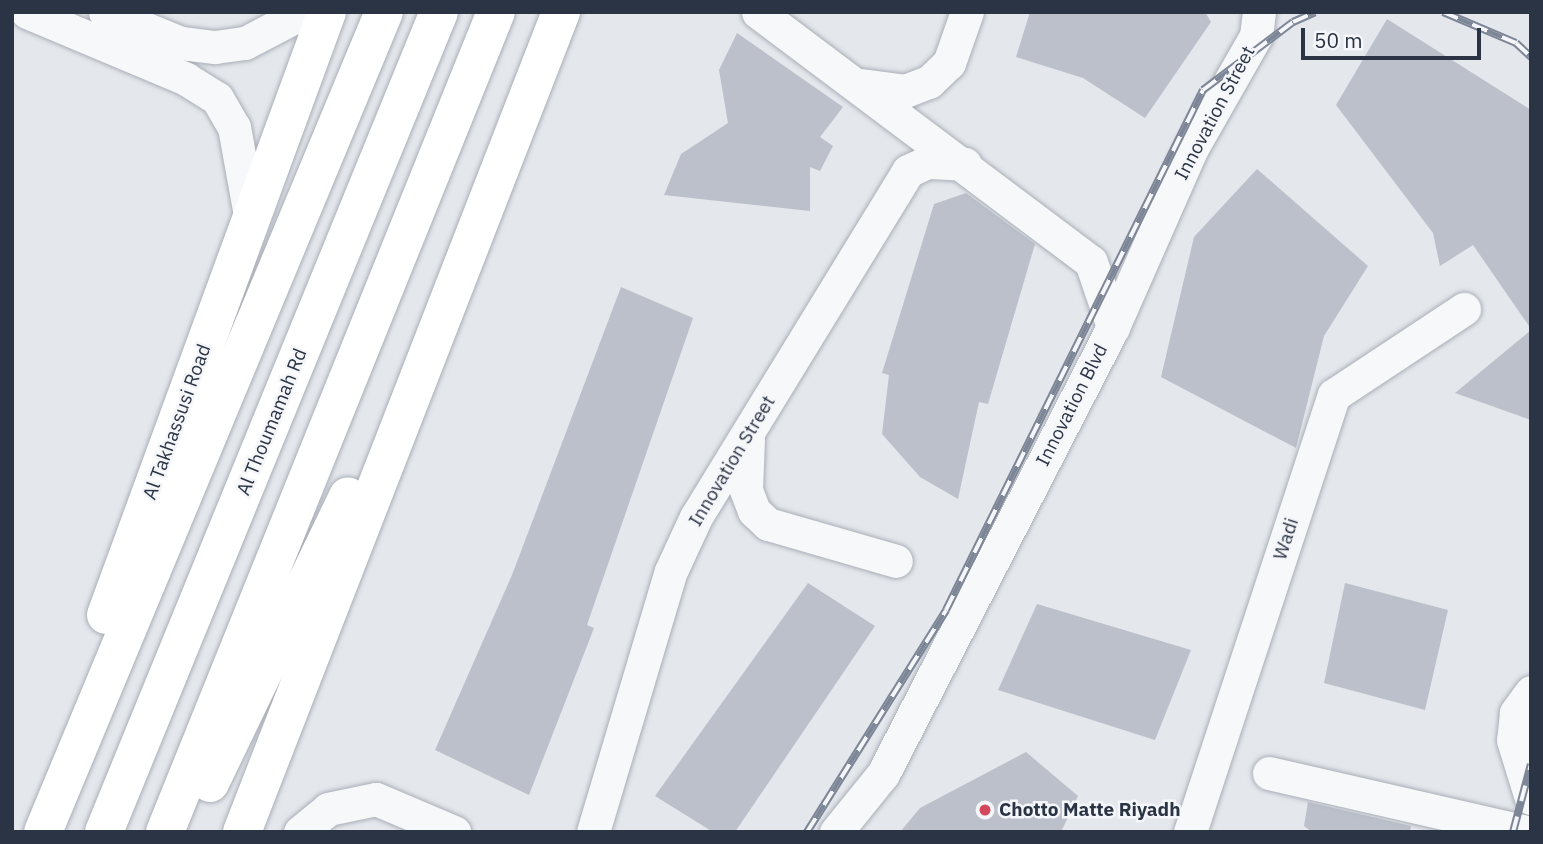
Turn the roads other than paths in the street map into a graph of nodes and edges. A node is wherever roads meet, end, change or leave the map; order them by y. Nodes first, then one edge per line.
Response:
1 (27, 12) edge
2 (105, 12) edge
3 (304, 12) edge
4 (327, 12) edge
5 (384, 12) edge
6 (390, 12) edge
7 (439, 12) edge
8 (496, 12) edge
9 (545, 12) edge
10 (561, 12) edge
11 (758, 12) edge
12 (967, 12) edge
13 (1259, 12) edge
14 (852, 82) junction
15 (341, 115) junction
16 (965, 163) junction
17 (500, 166) junction
18 (251, 221) junction
19 (476, 229) junction
20 (1464, 309) dead end
21 (1113, 327) junction
22 (750, 433) junction
23 (897, 561) dead end
24 (1531, 692) edge
25 (1269, 773) dead end
26 (1531, 798) edge
27 (27, 832) edge
28 (43, 832) edge
29 (104, 832) edge
30 (165, 832) edge
31 (186, 832) edge
32 (242, 832) edge
33 (300, 832) edge
34 (454, 832) edge
35 (593, 832) edge
36 (836, 832) edge
37 (1190, 832) edge
38 (1527, 832) edge

1 - 18 street
2 - 3 street
4 - 18 main road, Al Takhassusi Road
5 - 15 main road
6 - 15 main road
7 - 29 main road, Al Thoumamah Rd
8 - 30 main road
9 - 17 main road
10 - 17 main road
11 - 14 street, Innovation Blvd
12 - 14 street
13 - 21 street, Innovation Street
14 - 16 street, Innovation Blvd
15 - 28 main road
16 - 21 street, Innovation Blvd
16 - 22 street, Innovation Street
17 - 19 main road
18 - 27 main road, Al Takhassusi Road
19 - 31 main road
19 - 32 main road
20 - 37 street, Wadi
21 - 36 street, Innovation Blvd
22 - 23 street
22 - 35 street, Innovation Street
24 - 26 street
25 - 38 street
33 - 34 street

